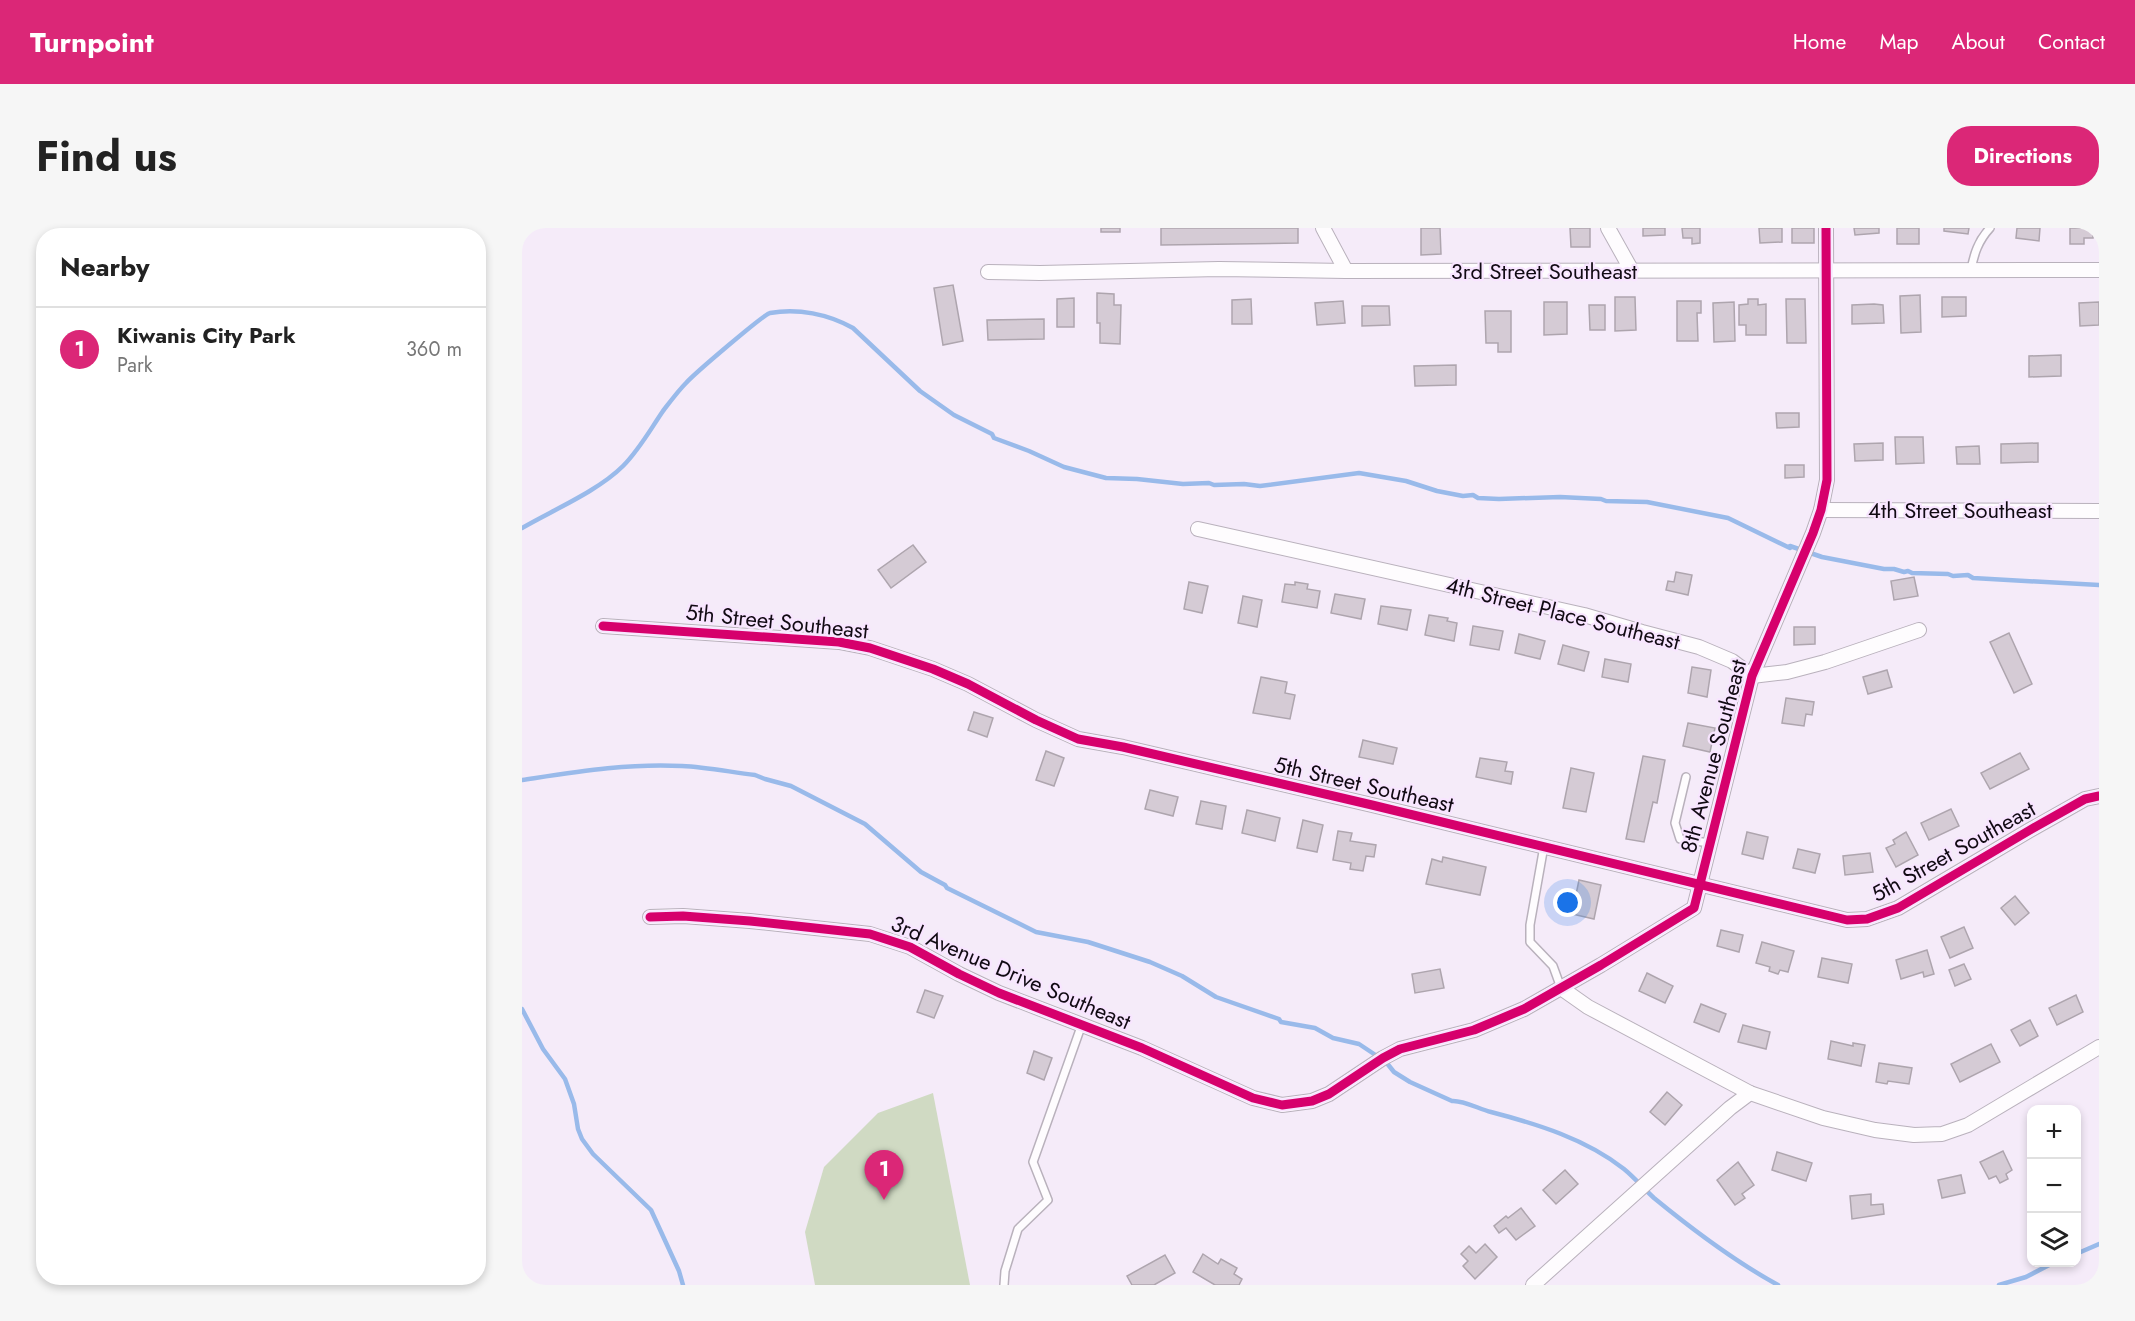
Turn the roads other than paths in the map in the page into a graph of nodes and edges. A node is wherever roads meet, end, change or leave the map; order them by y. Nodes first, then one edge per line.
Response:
1 (1323, 228) edge
2 (1608, 228) edge
3 (1826, 228) edge
4 (1990, 228) edge
5 (1826, 270) junction
6 (1971, 270) junction
7 (2099, 270) edge
8 (1346, 271) junction
9 (1632, 271) junction
10 (988, 272) dead end
11 (1821, 510) junction
12 (2099, 511) edge
13 (1198, 530) dead end
14 (603, 626) dead end
15 (1919, 630) dead end
16 (1752, 676) junction
17 (1686, 777) dead end
18 (2099, 796) edge
19 (1710, 843) junction
20 (1544, 846) junction
21 (1699, 885) junction
22 (650, 917) dead end
23 (1561, 988) junction
24 (1083, 1024) junction
25 (2099, 1047) edge
26 (1342, 1086) joint
27 (1750, 1093) junction
28 (1004, 1285) edge
29 (1533, 1285) edge

1 - 8 street
2 - 9 street
3 - 5 street, 8th Avenue Southeast
4 - 6 lane
5 - 6 street, 3rd Street Southeast
5 - 9 street, 3rd Street Southeast
5 - 11 street, 8th Avenue Southeast
6 - 7 street, 3rd Street Southeast
8 - 9 street, 3rd Street Southeast
8 - 10 street, 3rd Street Southeast
11 - 12 street, 4th Street Southeast
11 - 16 street, 8th Avenue Southeast
13 - 16 street, 4th Street Place Southeast
14 - 20 street, 5th Street Southeast
15 - 16 street
16 - 19 street, 8th Avenue Southeast
17 - 19 lane
18 - 21 street, 5th Street Southeast
19 - 21 street, 8th Avenue Southeast
20 - 21 street, 5th Street Southeast
20 - 23 lane
21 - 23 street, 8th Avenue Southeast
22 - 24 street, 3rd Avenue Drive Southeast
23 - 26 street, 8th Avenue Southeast
23 - 27 street
24 - 26 street, 3rd Avenue Drive Southeast
24 - 28 lane
25 - 27 street
27 - 29 street

